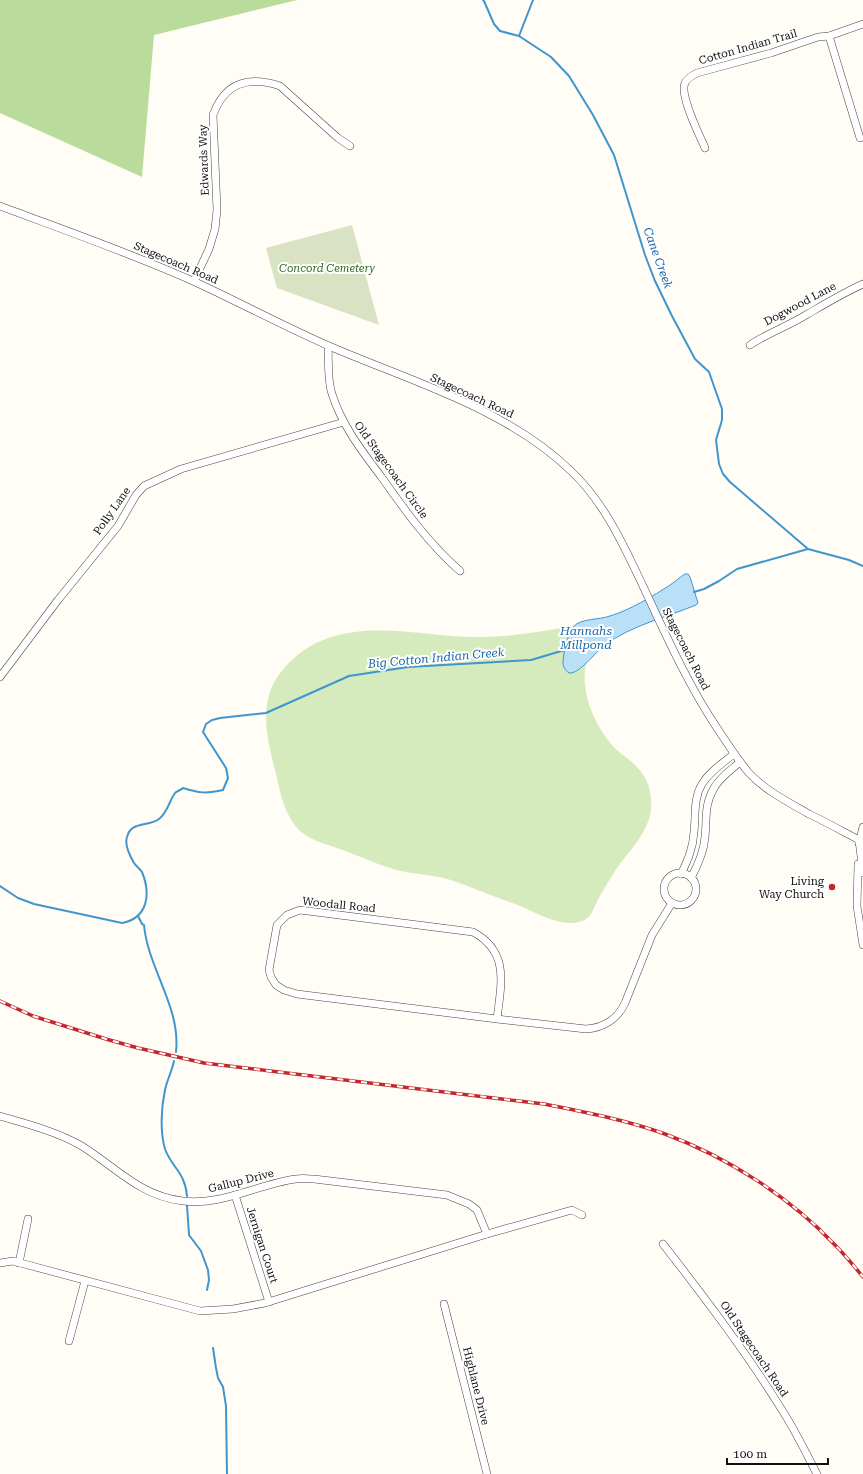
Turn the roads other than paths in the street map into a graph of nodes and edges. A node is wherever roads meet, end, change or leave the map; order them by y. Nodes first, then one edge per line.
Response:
1 (863, 24) edge
2 (830, 36) junction
3 (860, 138) dead end
4 (350, 146) dead end
5 (706, 148) dead end
6 (0, 206) edge
7 (194, 281) junction
8 (863, 284) edge
9 (750, 345) dead end
10 (328, 346) junction
11 (344, 422) junction
12 (460, 571) dead end
13 (0, 678) edge
14 (734, 754) junction
15 (740, 762) junction
16 (863, 827) edge
17 (859, 840) junction
18 (863, 873) edge
19 (681, 874) junction
20 (691, 878) junction
21 (672, 903) junction
22 (863, 945) edge
23 (497, 1019) junction
24 (0, 1116) edge
25 (235, 1196) junction
26 (582, 1215) dead end
27 (28, 1219) dead end
28 (487, 1234) junction
29 (663, 1244) dead end
30 (0, 1263) edge
31 (20, 1263) junction
32 (85, 1281) junction
33 (269, 1302) junction
34 (444, 1304) dead end
35 (69, 1342) dead end
36 (487, 1474) edge
37 (817, 1474) edge

1 - 2 street, Cotton Indian Trail
2 - 3 street
2 - 5 street, Cotton Indian Trail
4 - 7 street, Edwards Way
6 - 7 street, Stagecoach Road
7 - 10 street, Stagecoach Road
8 - 9 street, Dogwood Lane
10 - 11 street, Old Stagecoach Circle
10 - 14 street, Stagecoach Road
11 - 12 street, Old Stagecoach Circle
11 - 13 street, Polly Lane
14 - 15 street, Stagecoach Road
14 - 19 street
15 - 17 street, Stagecoach Road
15 - 20 street
16 - 17 street
17 - 18 street
17 - 22 street
19 - 20 street
19 - 21 street
20 - 21 street
21 - 23 street, Woodall Road
23 - 23 street, Woodall Road
24 - 25 street, Gallup Drive
25 - 28 street, Gallup Drive
25 - 33 street, Jernigan Court
26 - 28 street
27 - 31 street
28 - 33 street
29 - 37 street, Old Stagecoach Road
30 - 31 street
31 - 32 street
32 - 33 street
32 - 35 street
34 - 36 street, Highlane Drive

